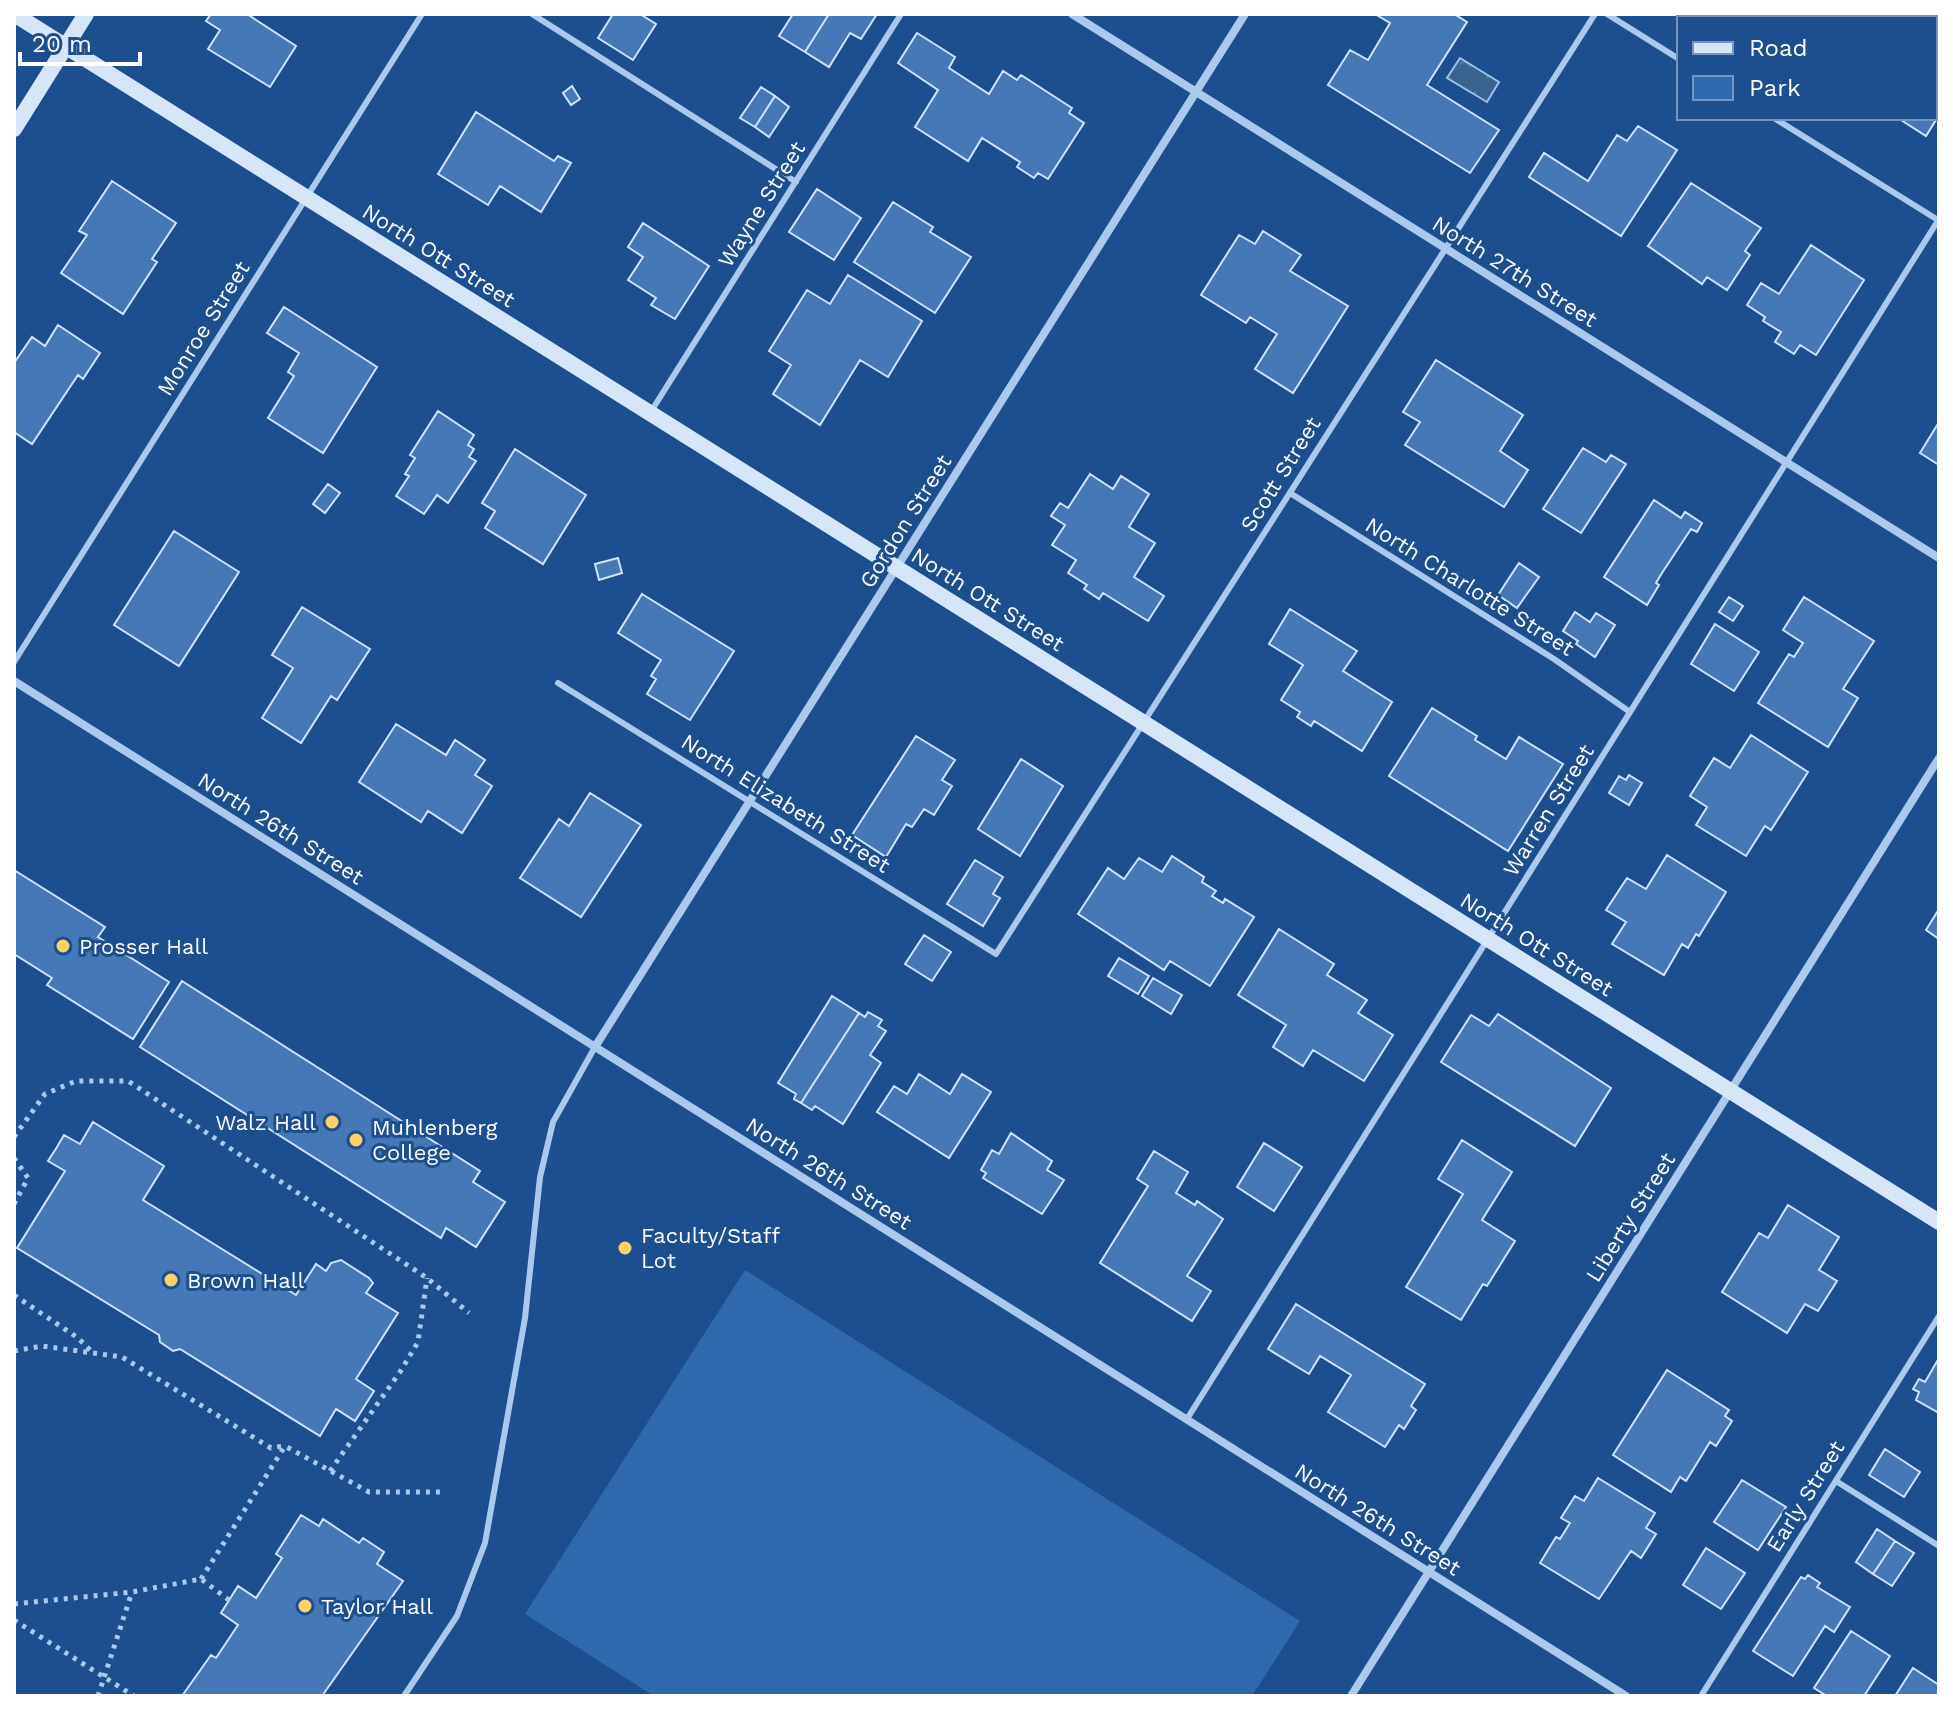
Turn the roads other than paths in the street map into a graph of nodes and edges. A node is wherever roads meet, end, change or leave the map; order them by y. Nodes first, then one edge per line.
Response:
1 (14, 14) edge
2 (86, 14) edge
3 (422, 14) edge
4 (532, 14) edge
5 (901, 14) edge
6 (1072, 14) edge
7 (1245, 14) edge
8 (1595, 14) edge
9 (1607, 14) edge
10 (66, 47) junction
11 (1677, 58) edge
12 (1196, 92) junction
13 (1777, 120) edge
14 (14, 129) edge
15 (796, 182) junction
16 (306, 197) junction
17 (1938, 220) edge
18 (1445, 248) junction
19 (650, 413) junction
20 (1787, 462) junction
21 (1290, 493) junction
22 (1939, 558) edge
23 (897, 568) junction
24 (14, 662) edge
25 (14, 681) edge
26 (558, 683) dead end
27 (1630, 712) junction
28 (1143, 723) junction
29 (1939, 758) edge
30 (749, 801) junction
31 (1488, 939) junction
32 (996, 954) joint
33 (595, 1047) junction
34 (1730, 1091) junction
35 (1939, 1222) edge
36 (1939, 1316) edge
37 (1187, 1419) junction
38 (1836, 1481) junction
39 (1939, 1546) edge
40 (1429, 1572) junction
41 (404, 1696) edge
42 (1351, 1696) edge
43 (1626, 1696) edge
44 (1701, 1696) edge

1 - 10 street, North Ott Street
2 - 10 street
3 - 16 lane, Monroe Street
4 - 15 lane
5 - 15 lane, Wayne Street
6 - 12 street, North 27th Street
7 - 12 street, Gordon Street
8 - 18 lane, Scott Street
9 - 11 lane
10 - 14 street
10 - 16 street, North Ott Street
12 - 18 street, North 27th Street
12 - 23 street, Gordon Street
13 - 17 lane
15 - 19 lane, Wayne Street
16 - 19 street, North Ott Street
16 - 24 lane, Monroe Street
17 - 20 lane, Warren Street
18 - 20 street, North 27th Street
18 - 21 lane, Scott Street
19 - 23 street, North Ott Street
20 - 22 street, North 27th Street
20 - 27 lane, Warren Street
21 - 27 lane, North Charlotte Street
21 - 28 lane, Scott Street
23 - 28 street, North Ott Street
23 - 30 street, Gordon Street
25 - 33 street, North 26th Street
26 - 30 lane, North Elizabeth Street
27 - 31 lane, Warren Street
28 - 31 street, North Ott Street
28 - 32 lane, Scott Street
29 - 34 street, Liberty Street
30 - 32 lane, North Elizabeth Street
30 - 33 street, Gordon Street
31 - 34 street, North Ott Street
31 - 37 lane, Warren Street
33 - 37 street, North 26th Street
33 - 41 lane
34 - 35 street, North Ott Street
34 - 40 street, Liberty Street
36 - 38 lane, Early Street
37 - 40 street, North 26th Street
38 - 39 lane
38 - 44 lane, Early Street
40 - 42 street, Liberty Street
40 - 43 street, North 26th Street

